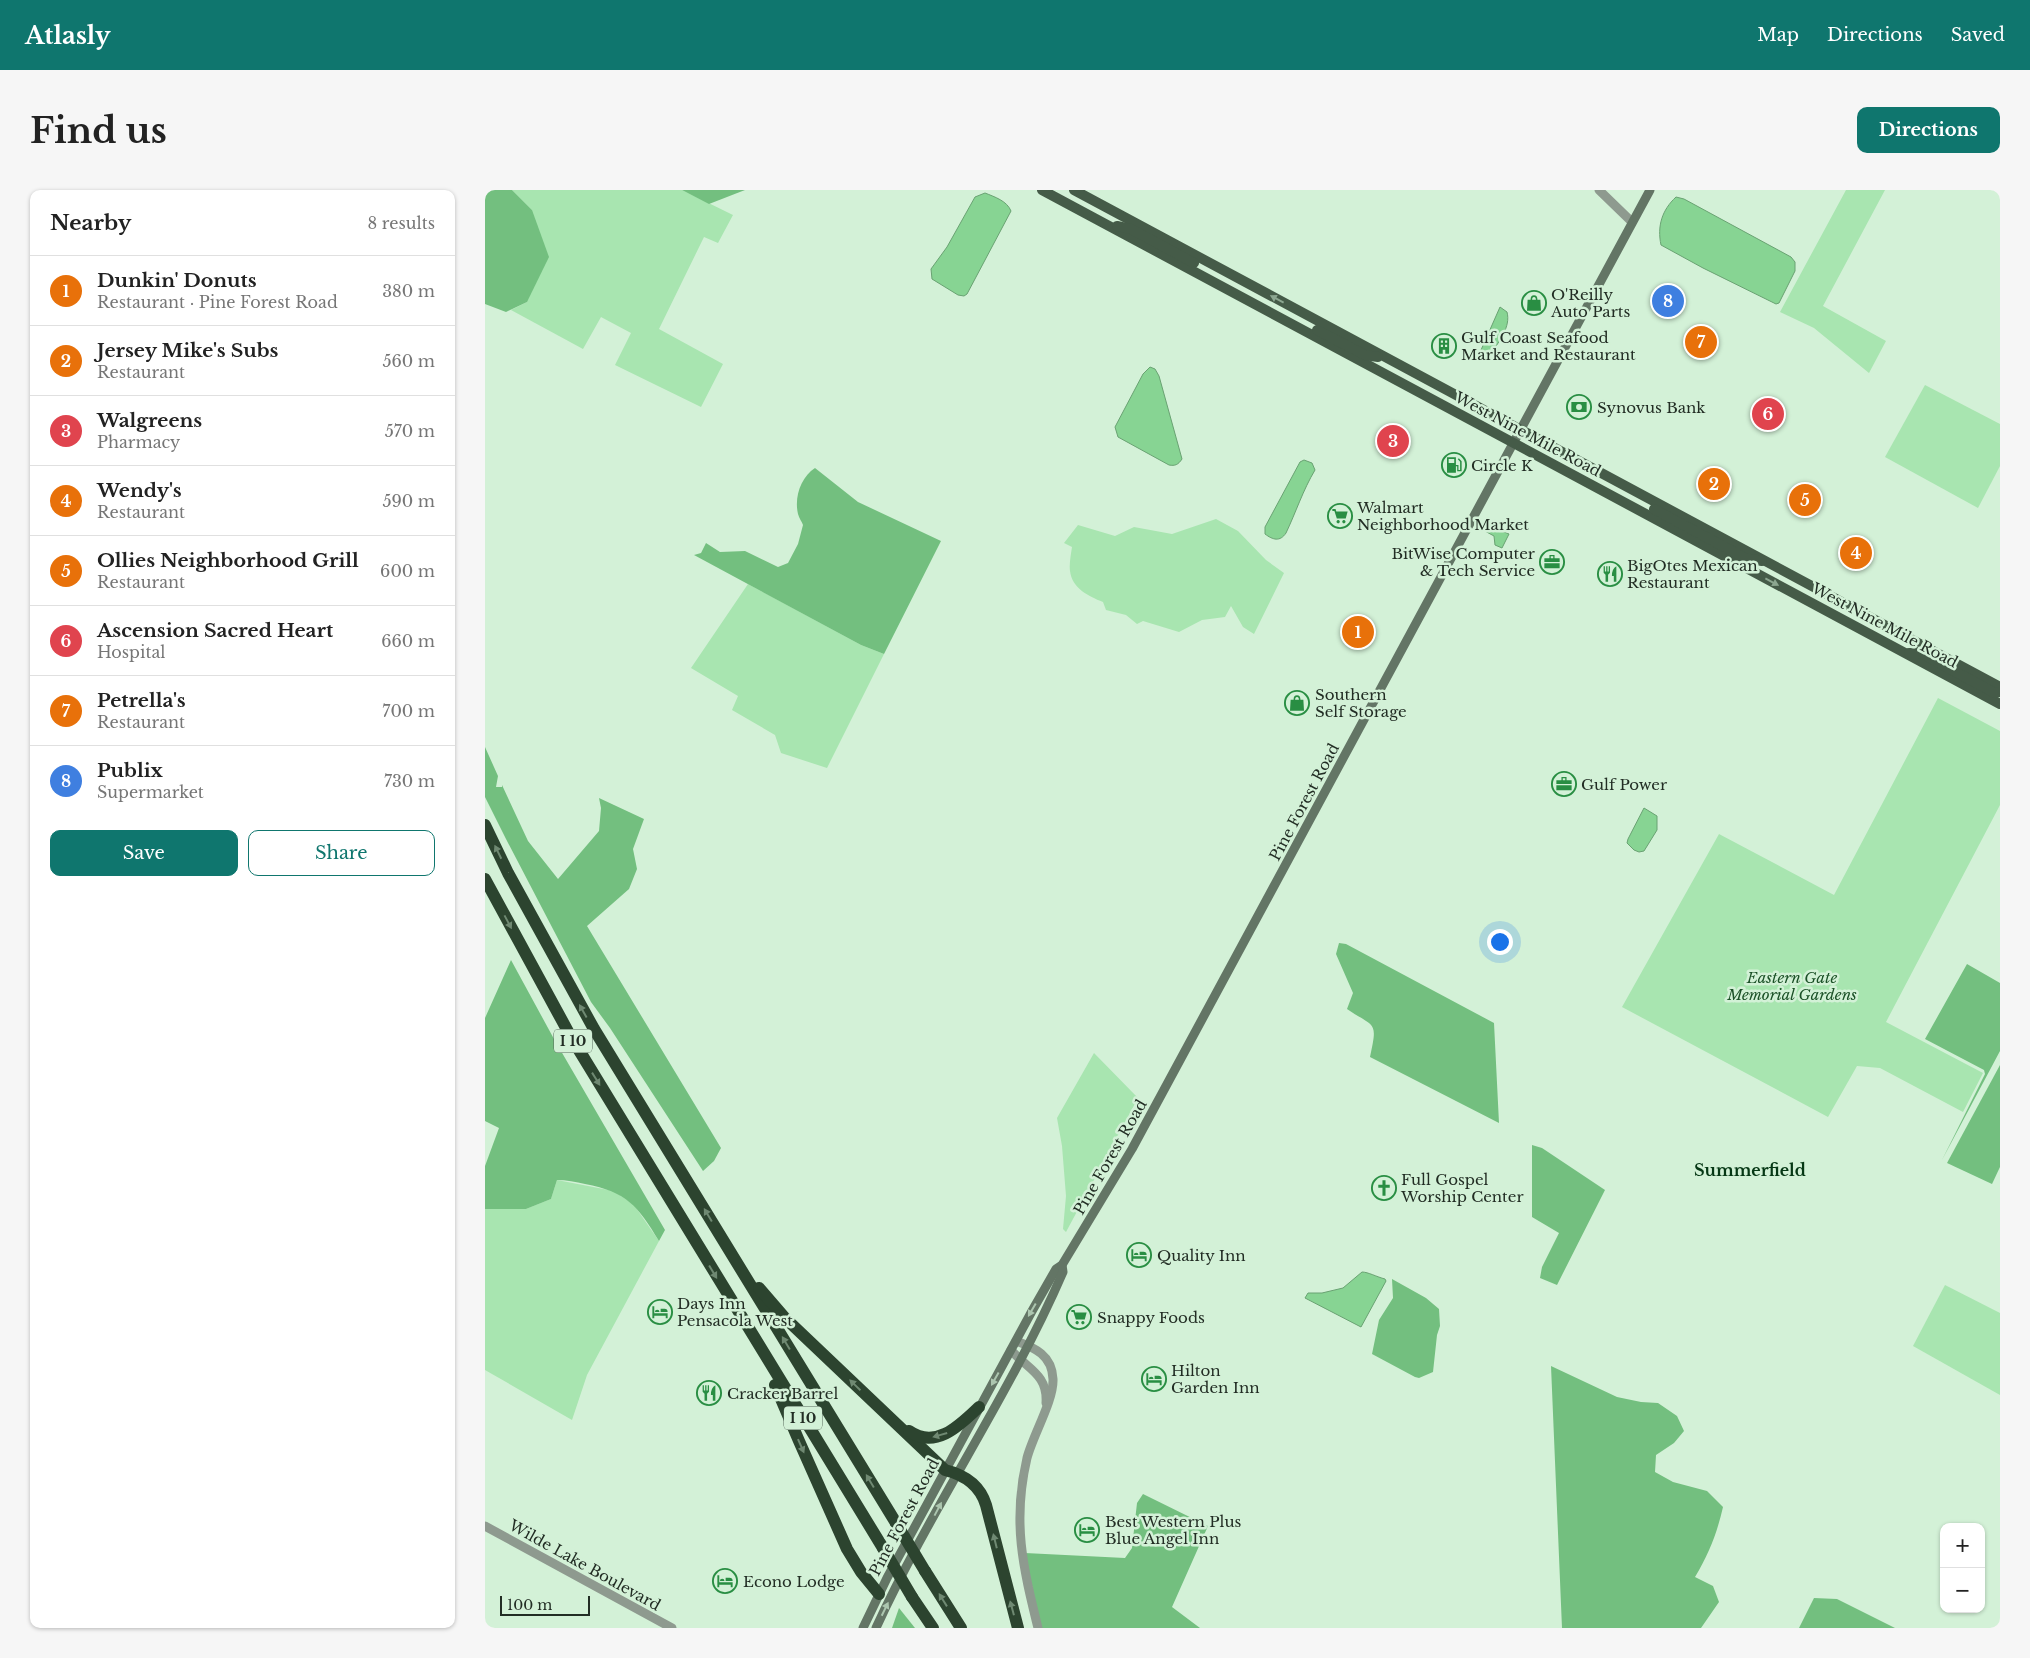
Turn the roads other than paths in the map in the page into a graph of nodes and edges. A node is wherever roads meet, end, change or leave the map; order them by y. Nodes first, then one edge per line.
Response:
1 (1042, 190) edge
2 (1055, 190) edge
3 (1073, 190) edge
4 (1599, 190) edge
5 (1650, 190) edge
6 (1105, 207) junction
7 (1632, 222) junction
8 (1114, 228) junction
9 (1232, 275) junction
10 (1270, 312) junction
11 (1382, 356) junction
12 (1373, 367) junction
13 (1520, 430) junction
14 (1513, 442) junction
15 (1771, 563) junction
16 (1799, 596) junction
17 (1926, 647) junction
18 (1907, 654) junction
19 (2000, 687) edge
20 (2000, 692) edge
21 (2000, 704) edge
22 (485, 825) edge
23 (485, 879) edge
24 (733, 1257) junction
25 (1062, 1265) junction
26 (1016, 1341) junction
27 (1028, 1345) junction
28 (1011, 1350) junction
29 (762, 1352) junction
30 (1019, 1360) junction
31 (1033, 1371) junction
32 (1009, 1380) junction
33 (979, 1407) junction
34 (1045, 1409) junction
35 (891, 1418) junction
36 (951, 1472) junction
37 (485, 1526) edge
38 (879, 1594) junction
39 (671, 1628) edge
40 (863, 1628) edge
41 (876, 1628) edge
42 (933, 1628) edge
43 (961, 1628) edge
44 (1018, 1628) edge
45 (1038, 1628) edge

1 - 8 main road, West Nine Mile Road
2 - 6 main road
3 - 6 main road, West Nine Mile Road
4 - 7 street
5 - 7 main road, Pine Forest Road
6 - 9 main road, West Nine Mile Road
7 - 13 main road, Pine Forest Road
8 - 9 main road
8 - 10 main road, West Nine Mile Road
11 -> 9 main road, West Nine Mile Road
10 - 11 main road
10 - 12 main road, West Nine Mile Road
11 - 13 main road, West Nine Mile Road
12 - 13 main road
12 - 14 main road, West Nine Mile Road
13 - 14 main road, Pine Forest Road
13 - 15 main road, West Nine Mile Road
14 - 15 main road
14 -> 16 main road, West Nine Mile Road
14 - 25 main road, Pine Forest Road
15 - 17 main road, West Nine Mile Road
16 - 17 main road
16 - 18 main road, West Nine Mile Road
17 - 19 main road, West Nine Mile Road
18 - 20 main road
18 - 21 main road, West Nine Mile Road
24 -> 22 highway, I 10
23 -> 29 highway, I 10
35 -> 24 highway
43 -> 24 highway, I 10, bridge
25 -> 26 main road, Pine Forest Road
25 - 27 main road, Pine Forest Road
26 - 27 street
26 - 28 main road, Pine Forest Road
27 - 30 main road, Pine Forest Road
27 - 34 street
28 - 30 street
28 -> 33 main road, Pine Forest Road
29 -> 38 highway
29 - 42 highway, I 10, bridge
30 - 31 street
30 - 32 main road, Pine Forest Road
31 - 32 street
31 - 34 street
32 - 36 main road, Pine Forest Road
33 -> 35 highway
33 - 36 main road, Pine Forest Road
34 - 45 street
35 - 36 highway
36 - 38 main road, Pine Forest Road
41 -> 36 main road, Pine Forest Road
44 -> 36 highway
37 - 39 street, Wilde Lake Boulevard
38 - 40 main road, Pine Forest Road

